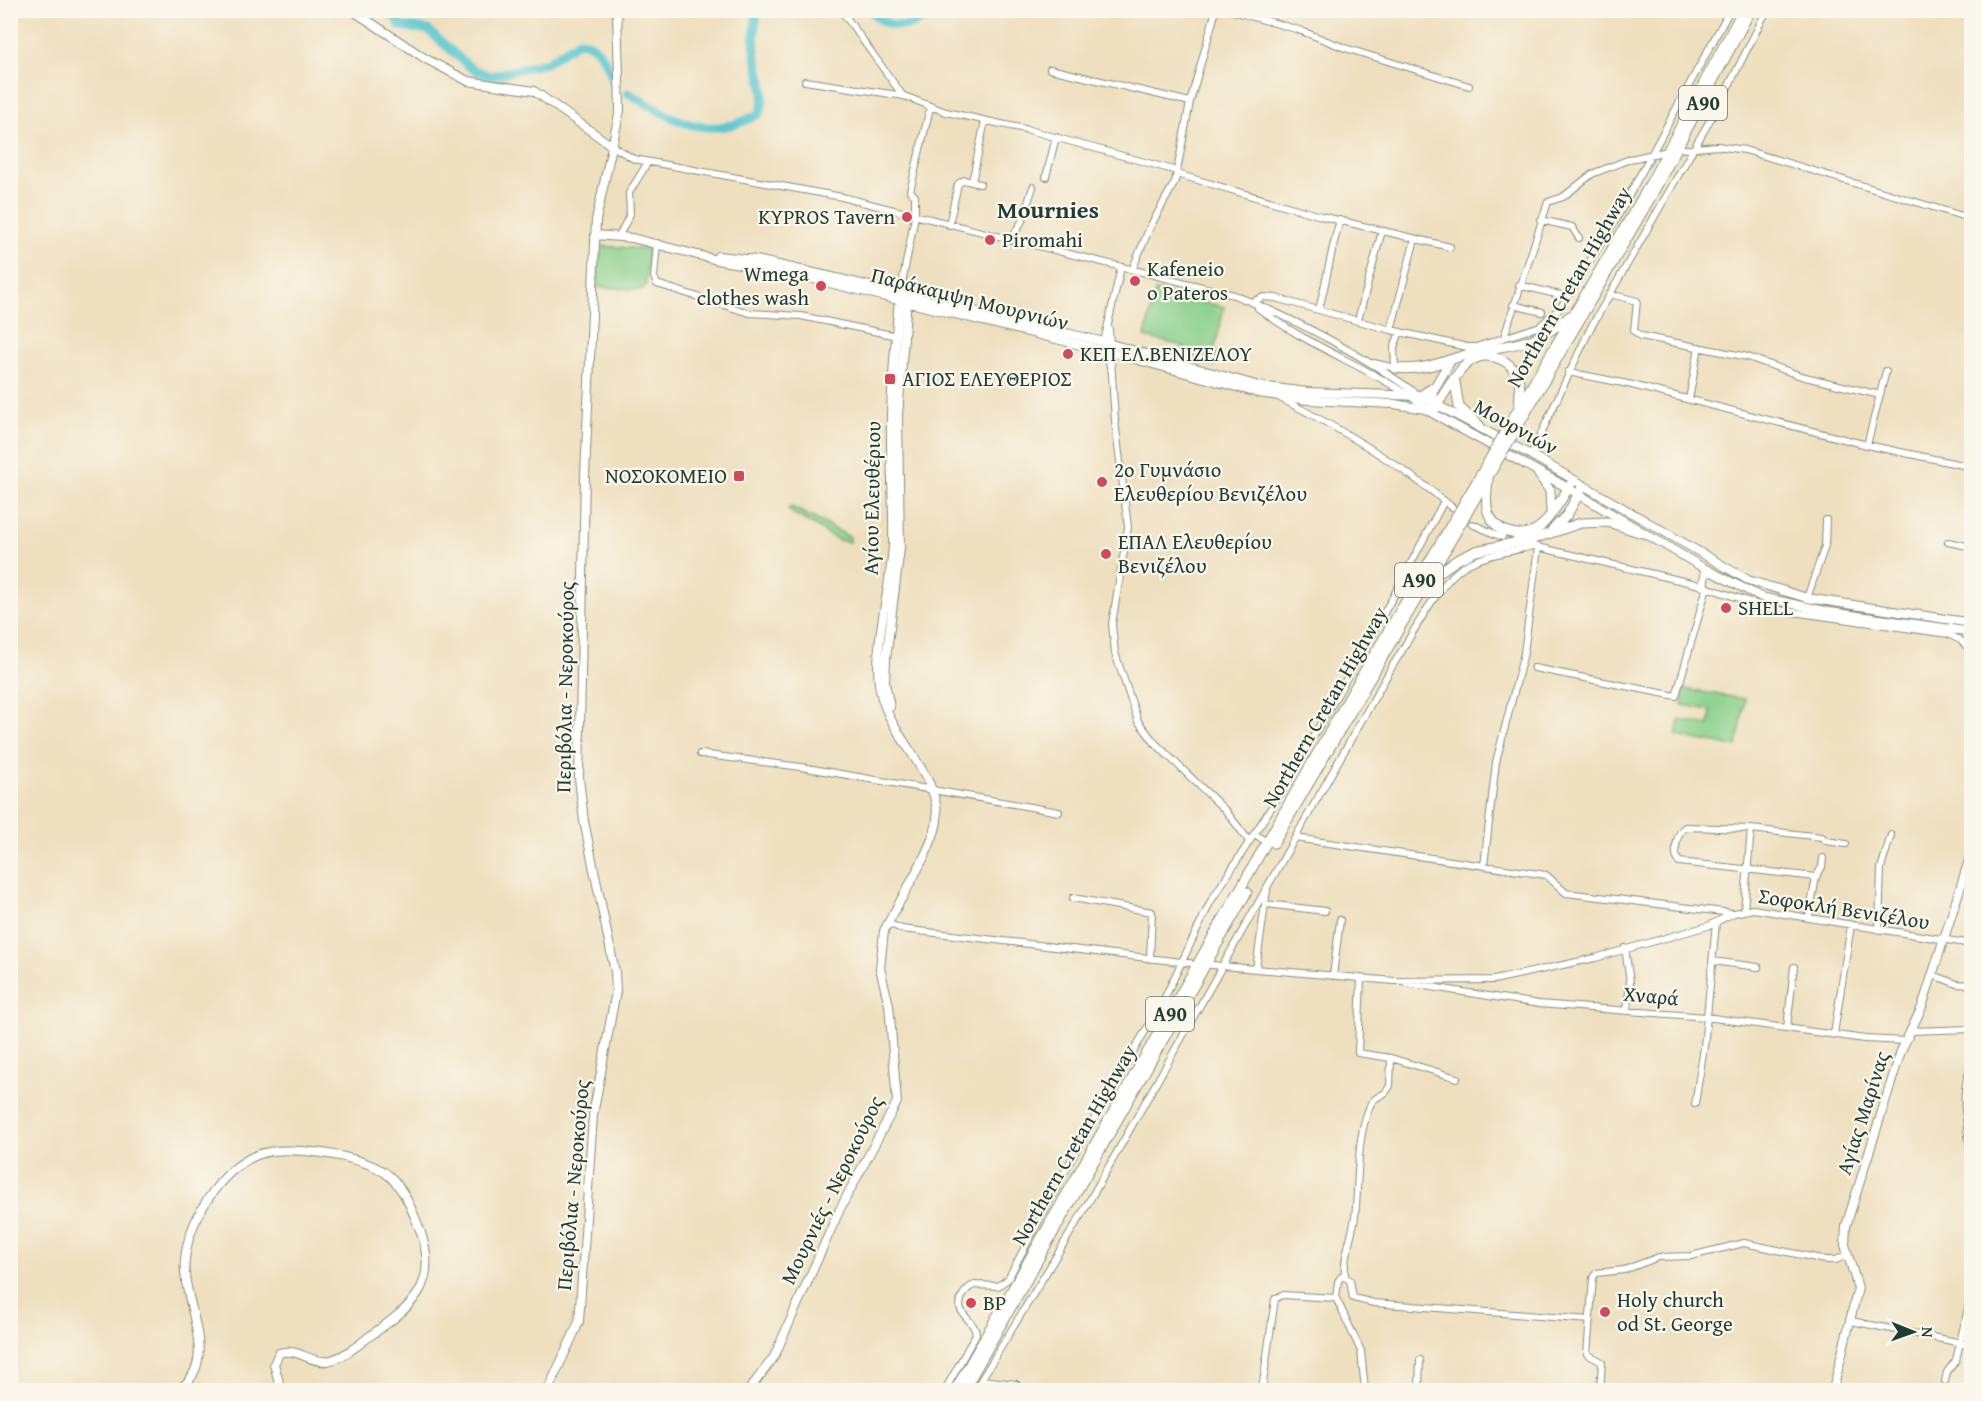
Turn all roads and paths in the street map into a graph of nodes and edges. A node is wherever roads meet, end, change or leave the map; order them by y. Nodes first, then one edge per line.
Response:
1 (352, 10) edge
2 (617, 10) edge
3 (841, 10) edge
4 (1216, 10) edge
5 (1229, 10) edge
6 (1730, 10) edge
7 (1743, 10) edge
8 (1752, 10) edge
9 (1767, 10) edge
10 (1050, 69) dead end
11 (805, 81) dead end
12 (1469, 86) dead end
13 (904, 96) junction
14 (1190, 102) junction
15 (930, 108) junction
16 (985, 121) junction
17 (1056, 137) junction
18 (612, 146) junction
19 (1693, 148) junction
20 (1684, 149) dead end
21 (1663, 152) dead end
22 (1653, 153) junction
23 (648, 162) junction
24 (1177, 172) junction
25 (1046, 177) dead end
26 (1033, 187) dead end
27 (915, 216) junction
28 (1971, 219) edge
29 (1340, 220) junction
30 (1541, 220) junction
31 (948, 225) junction
32 (1382, 231) junction
33 (595, 235) junction
34 (619, 236) junction
35 (1579, 238) dead end
36 (1414, 239) junction
37 (1011, 240) junction
38 (657, 243) junction
39 (1450, 248) dead end
40 (1121, 267) junction
41 (1132, 270) junction
42 (1519, 285) junction
43 (1610, 294) junction
44 (904, 296) junction
45 (1568, 297) junction
46 (917, 302) junction
47 (1251, 302) junction
48 (1513, 305) junction
49 (1319, 309) junction
50 (1576, 311) junction
51 (1542, 312) dead end
52 (905, 315) junction
53 (1358, 320) junction
54 (1391, 330) junction
55 (1400, 332) junction
56 (897, 336) junction
57 (1504, 337) junction
58 (1699, 347) junction
59 (1108, 348) junction
60 (1454, 359) junction
61 (1366, 361) junction
62 (1395, 368) junction
63 (1886, 371) dead end
64 (1568, 372) junction
65 (1455, 380) junction
66 (1434, 387) junction
67 (1880, 395) junction
68 (1307, 396) junction
69 (1416, 396) junction
70 (1278, 397) junction
71 (1689, 399) junction
72 (1433, 406) junction
73 (1519, 408) junction
74 (1306, 412) junction
75 (1480, 426) junction
76 (1513, 426) junction
77 (1867, 445) junction
78 (1531, 455) junction
79 (1491, 465) junction
80 (1971, 467) edge
81 (1538, 473) junction
82 (1488, 476) junction
83 (1570, 484) junction
84 (1580, 490) junction
85 (1444, 501) junction
86 (1452, 507) dead end
87 (1551, 513) junction
88 (1826, 520) dead end
89 (1472, 524) dead end
90 (1642, 533) junction
91 (1545, 534) junction
92 (1502, 537) dead end
93 (1948, 542) dead end
94 (1533, 546) junction
95 (1971, 547) edge
96 (1706, 570) junction
97 (1427, 580) junction
98 (1705, 586) junction
99 (1807, 598) junction
100 (1971, 623) edge
101 (1971, 632) edge
102 (1971, 651) edge
103 (1534, 668) dead end
104 (899, 734) junction
105 (700, 754) dead end
106 (933, 789) junction
107 (1059, 812) dead end
108 (1751, 829) junction
109 (1255, 834) junction
110 (1891, 835) dead end
111 (1295, 838) junction
112 (1262, 839) dead end
113 (1249, 841) junction
114 (1846, 844) dead end
115 (1280, 848) dead end
116 (1971, 850) edge
117 (1288, 851) junction
118 (1823, 858) dead end
119 (1484, 866) junction
120 (1747, 868) junction
121 (1816, 876) junction
122 (1268, 886) junction
123 (1073, 898) dead end
124 (1266, 904) junction
125 (1744, 910) junction
126 (1325, 911) dead end
127 (1734, 913) junction
128 (1809, 917) junction
129 (1340, 920) dead end
130 (887, 923) junction
131 (1716, 923) junction
132 (1851, 925) junction
133 (1879, 930) junction
134 (1944, 940) junction
135 (1971, 944) edge
136 (1625, 948) junction
137 (1611, 953) joint
138 (1150, 959) junction
139 (1712, 961) junction
140 (1186, 963) junction
141 (1211, 965) dead end
142 (1223, 966) junction
143 (1758, 967) dead end
144 (1794, 967) dead end
145 (1256, 969) junction
146 (1933, 975) junction
147 (1333, 976) junction
148 (1361, 978) junction
149 (1394, 981) junction
150 (1971, 985) edge
151 (1627, 1010) junction
152 (1706, 1017) junction
153 (1787, 1028) junction
154 (1971, 1029) edge
155 (1911, 1031) junction
156 (1834, 1034) junction
157 (1905, 1041) junction
158 (1391, 1058) junction
159 (1971, 1066) edge
160 (1456, 1078) dead end
161 (1695, 1104) dead end
162 (1971, 1162) edge
163 (1848, 1254) junction
164 (1345, 1276) junction
165 (1015, 1286) junction
166 (1004, 1291) dead end
167 (1971, 1291) edge
168 (1336, 1298) junction
169 (1971, 1300) edge
170 (1590, 1320) junction
171 (1851, 1321) junction
172 (982, 1329) dead end
173 (983, 1341) junction
174 (1960, 1343) junction
175 (1971, 1345) edge
176 (1419, 1360) dead end
177 (981, 1380) junction
178 (1945, 1381) dead end
179 (178, 1390) edge
180 (281, 1390) edge
181 (548, 1390) edge
182 (749, 1390) edge
183 (945, 1390) edge
184 (955, 1390) edge
185 (964, 1390) edge
186 (975, 1390) edge
187 (1022, 1390) edge
188 (1262, 1390) edge
189 (1365, 1390) edge
190 (1419, 1390) edge
191 (1600, 1390) edge
192 (1833, 1390) edge

1 - 18 main road
2 - 18 main road, Περιβόλια - Νεροκούρος
3 - 13 street
4 - 14 street
5 - 12 street
6 - 22 street
7 - 50 highway, Northern Cretan Highway / Α90
8 - 76 highway, Northern Cretan Highway / Α90
9 - 19 street
10 - 14 street
11 - 13 street
13 - 15 street
14 - 24 street
15 - 16 street
15 - 27 street
16 - 17 street
16 - 31 street
17 - 24 street
17 - 25 street
18 - 23 street
18 - 33 main road, Περιβόλια - Νεροκούρος
19 - 20 street
19 - 28 street
19 - 43 street
21 - 22 street
22 - 30 street
22 - 45 street
23 - 27 street
23 - 34 street
24 - 29 street
24 - 41 street
26 - 37 street
27 - 31 street
27 - 44 street
29 - 32 street
29 - 49 street
30 - 35 street
30 - 42 street
31 - 37 street
32 - 36 street
32 - 53 street
33 - 34 main road, Παράκαμψη Μουρνιών
33 - 181 main road, Περιβόλια - Νεροκούρος
34 - 38 main road, Παράκαμψη Μουρνιών
36 - 39 street
36 - 54 street
37 - 40 street
38 - 44 main road, Παράκαμψη Μουρνιών
38 - 56 street
40 - 41 street
40 - 59 street
41 - 47 street
42 - 45 street
42 - 48 street
43 - 58 street
43 - 64 street
44 - 46 main road, Παράκαμψη Μουρνιών
44 - 46 main road
44 - 52 main road, Αγίου Ελευθέριου
44 - 56 main road, Αγίου Ελευθέριου
45 - 57 street
46 - 52 main road
46 - 59 main road, Παράκαμψη Μουρνιών
47 - 49 street
47 - 61 street, Μουρνιών
47 - 69 street, Μουρνιών
48 - 51 street
48 - 57 street
49 - 53 street
50 - 60 highway
50 - 73 highway, Northern Cretan Highway / Α90
52 - 104 main road, Αγίου Ελευθέριου
53 - 54 street
54 - 55 street
55 - 57 street
55 - 62 street
56 - 104 main road, Αγίου Ελευθέριου
58 - 67 street
58 - 71 street
59 - 68 main road, Παράκαμψη Μουρνιών
59 - 70 main road, Παράκαμψη Μουρνιών
59 - 113 street
60 - 62 highway
60 - 66 highway
61 - 62 street
61 - 69 street, Μουρνιών
63 - 67 street
64 - 71 street
64 - 78 street
65 - 72 highway
65 - 73 highway
65 - 75 highway
66 - 69 highway
66 - 72 highway
67 - 77 street
68 - 69 main road, Παράκαμψη Μουρνιών
68 - 70 main road, Παράκαμψη Μουρνιών
68 - 72 main road, Παράκαμψη Μουρνιών
68 - 74 street
69 - 72 main road, Μουρνιών
70 - 74 street
71 - 77 street
72 - 75 main road, Μουρνιών
72 - 81 main road
73 - 76 highway, Northern Cretan Highway / Α90
74 - 85 street
75 - 78 main road, Μουρνιών
76 - 79 highway, Northern Cretan Highway / Α90, bridge
77 - 80 street
78 - 83 main road, Μουρνιών
79 - 82 highway, Northern Cretan Highway / Α90
79 - 165 highway, Northern Cretan Highway / Α90
81 - 83 main road
81 - 87 highway
82 - 87 highway
82 - 97 highway, Northern Cretan Highway / Α90
83 - 84 main road
83 - 87 highway
84 - 90 main road
84 - 91 highway
84 - 99 main road
85 - 86 street
85 - 109 street
88 - 99 street
89 - 92 street
90 - 91 highway
90 - 96 main road
91 - 97 highway
93 - 95 street
94 - 98 street
94 - 111 street
94 - 119 street
96 - 98 main road
96 - 101 main road
97 - 185 highway, Northern Cretan Highway / Α90
98 - 102 street
98 - 103 street
99 - 100 main road
104 - 106 main road, Αγίου Ελευθέριου
105 - 106 street
106 - 107 street
106 - 130 main road, Αγίου Ελευθέριου
108 - 114 street
108 - 120 street
108 - 120 street
109 - 112 street
109 - 113 street
110 - 133 street
111 - 117 street
111 - 119 street
113 - 140 street
115 - 117 street
116 - 134 main road, Αγίας Μαρίνας
117 - 122 street
118 - 121 street
119 - 127 street
120 - 121 street
120 - 125 street
121 - 128 street
122 - 124 street
122 - 142 street
123 - 138 street
124 - 126 street
124 - 145 street
125 - 127 street, Σοφοκλή Βενιζέλου
125 - 128 street, Σοφοκλή Βενιζέλου
127 - 131 street, Σοφοκλή Βενιζέλου
128 - 132 street, Σοφοκλή Βενιζέλου
129 - 147 street
130 - 138 street
130 - 182 main road, Μουρνιές - Νεροκούρος
131 - 136 street, Σοφοκλή Βενιζέλου
131 - 139 street
132 - 133 street, Σοφοκλή Βενιζέλου
132 - 156 street
133 - 134 street, Σοφοκλή Βενιζέλου
134 - 135 street, Σοφοκλή Βενιζέλου
134 - 146 main road, Αγίας Μαρίνας
136 - 137 street, Σοφοκλή Βενιζέλου
136 - 151 street
137 - 149 street, Χναρά
138 - 140 street
139 - 143 street
139 - 152 street
140 - 183 street
141 - 142 street, Χναρά
142 - 145 street, Χναρά
142 - 177 street
144 - 153 street
145 - 147 street, Χναρά
146 - 150 street
146 - 155 main road, Αγίας Μαρίνας
147 - 148 street, Χναρά
148 - 149 street, Χναρά
148 - 158 street
149 - 151 street, Χναρά
151 - 152 street, Χναρά
152 - 153 street, Χναρά
152 - 161 street
153 - 156 street, Χναρά
154 - 155 street
155 - 157 main road, Αγίας Μαρίνας
156 - 157 street, Χναρά
157 - 163 main road, Αγίας Μαρίνας
158 - 160 street
158 - 164 street
159 - 162 street
163 - 170 street
163 - 171 main road, Αγίας Μαρίνας
164 - 168 street
164 - 170 street
165 - 166 highway
165 - 173 highway, Northern Cretan Highway / Α90
167 - 169 street
168 - 188 street
168 - 189 street
169 - 174 street
170 - 191 street
171 - 174 street
171 - 192 main road, Αγίας Μαρίνας
172 - 173 highway
173 - 184 highway, Northern Cretan Highway / Α90
174 - 175 street
174 - 178 street
176 - 190 street
177 - 186 street
177 - 187 street
179 - 180 main road

